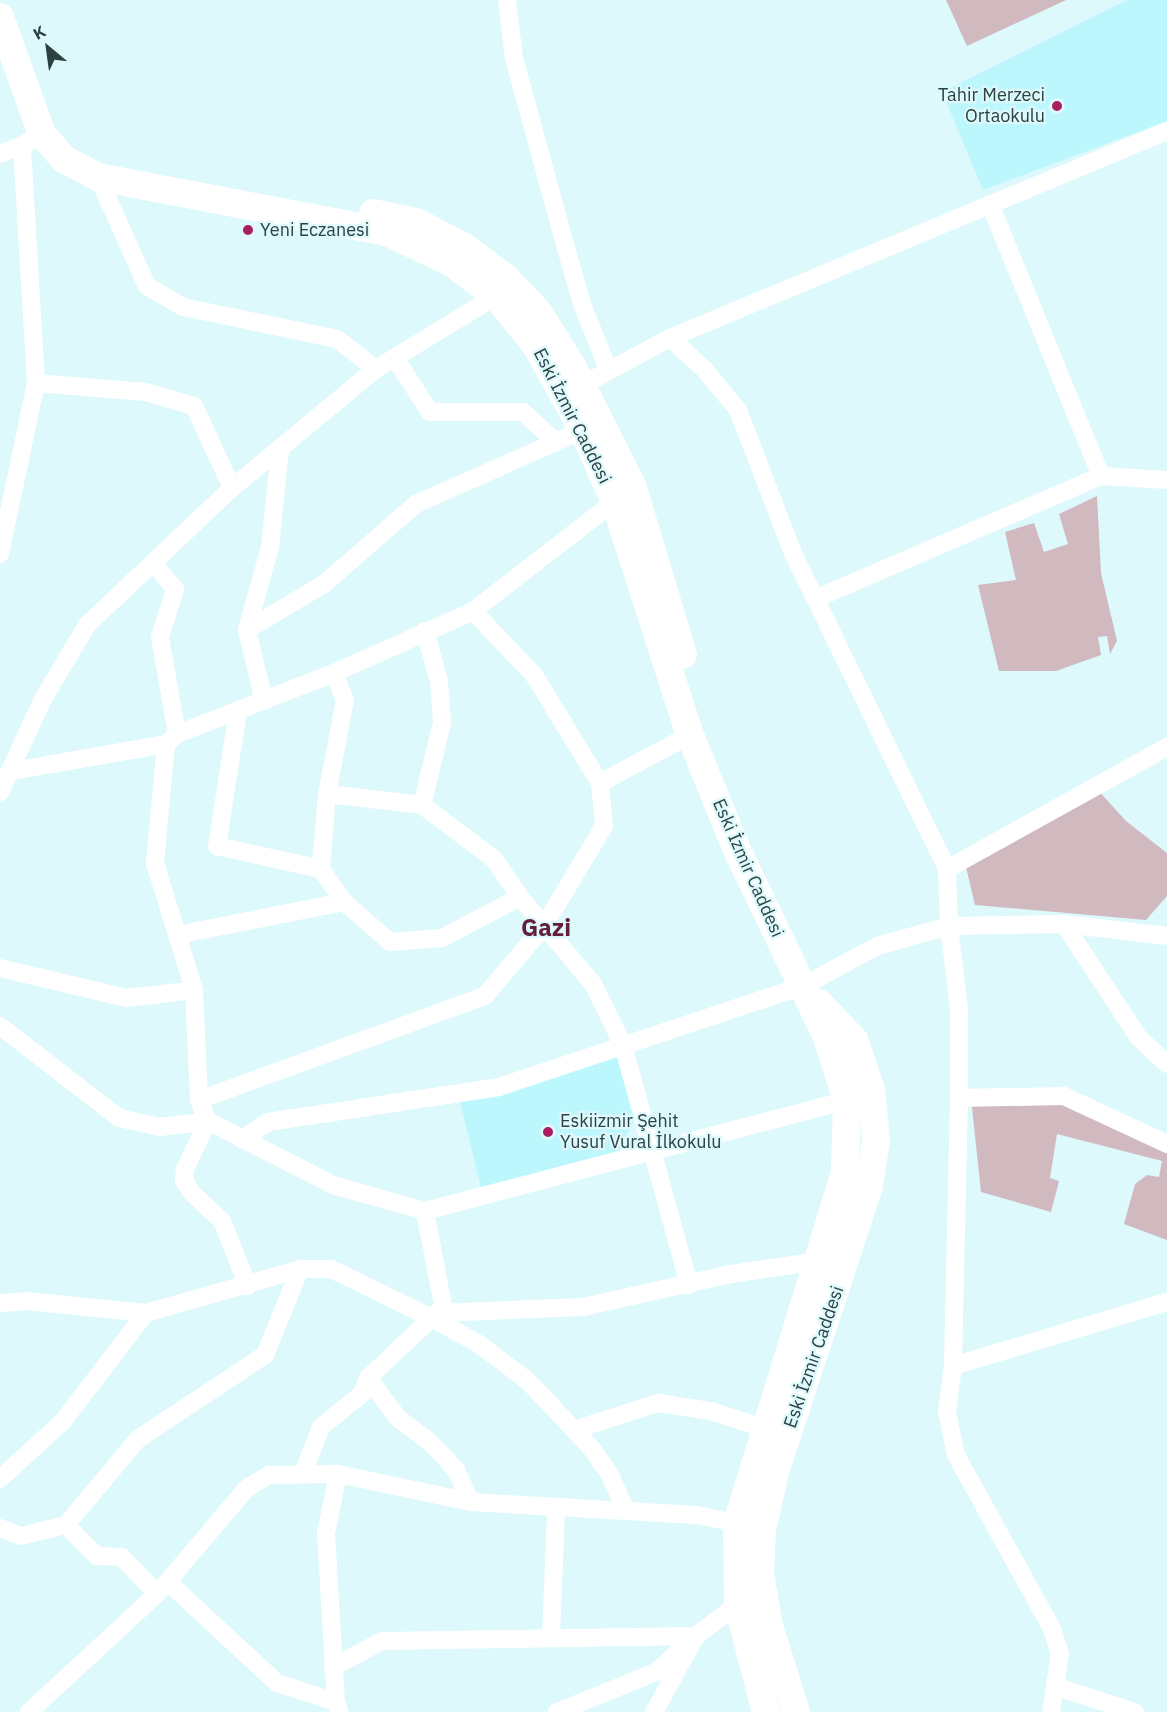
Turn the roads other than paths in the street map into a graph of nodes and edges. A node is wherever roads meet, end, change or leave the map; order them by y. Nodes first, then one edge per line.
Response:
1 (507, 0) edge
2 (0, 17) edge
3 (1167, 131) edge
4 (32, 140) junction
5 (0, 154) edge
6 (98, 177) junction
7 (990, 204) junction
8 (496, 296) junction
9 (670, 338) junction
10 (395, 358) junction
11 (376, 369) junction
12 (609, 371) junction
13 (36, 383) junction
14 (572, 390) junction
15 (583, 430) junction
16 (555, 441) junction
17 (280, 450) junction
18 (0, 476) edge
19 (1101, 476) junction
20 (1167, 480) edge
21 (16, 486) junction
22 (232, 488) junction
23 (624, 495) junction
24 (0, 554) edge
25 (154, 564) junction
26 (815, 599) junction
27 (473, 611) junction
28 (247, 630) junction
29 (425, 632) junction
30 (334, 673) junction
31 (264, 701) junction
32 (238, 711) junction
33 (690, 735) junction
34 (172, 739) junction
35 (1167, 747) edge
36 (12, 771) junction
37 (600, 783) junction
38 (0, 792) edge
39 (327, 794) junction
40 (422, 805) junction
41 (321, 869) junction
42 (947, 869) junction
43 (520, 897) junction
44 (344, 902) junction
45 (1064, 924) junction
46 (949, 926) junction
47 (544, 927) junction
48 (177, 935) junction
49 (1167, 936) edge
50 (0, 968) edge
51 (803, 987) junction
52 (194, 990) junction
53 (0, 1026) edge
54 (623, 1044) junction
55 (1167, 1064) edge
56 (959, 1098) junction
57 (199, 1100) junction
58 (847, 1100) junction
59 (208, 1120) junction
60 (242, 1139) junction
61 (1167, 1144) edge
62 (653, 1154) junction
63 (425, 1210) junction
64 (819, 1261) junction
65 (300, 1269) junction
66 (689, 1285) junction
67 (248, 1286) junction
68 (1167, 1302) edge
69 (0, 1303) edge
70 (146, 1313) junction
71 (437, 1314) junction
72 (953, 1366) junction
73 (368, 1378) junction
74 (577, 1429) junction
75 (766, 1429) junction
76 (303, 1473) junction
77 (338, 1474) junction
78 (0, 1479) edge
79 (471, 1502) junction
80 (556, 1510) junction
81 (626, 1511) junction
82 (737, 1523) junction
83 (66, 1525) junction
84 (0, 1528) edge
85 (163, 1588) junction
86 (738, 1604) junction
87 (696, 1635) junction
88 (551, 1638) junction
89 (333, 1667) junction
90 (1057, 1688) junction
91 (338, 1707) edge
92 (29, 1712) edge
93 (557, 1712) edge
94 (654, 1712) edge
95 (766, 1712) edge
96 (796, 1712) edge
97 (1051, 1712) edge
98 (1135, 1712) edge

1 - 12 street
2 - 4 main road, Eski İzmir Caddesi
3 - 7 street
4 - 5 street
4 - 6 main road, Eski İzmir Caddesi
4 - 13 street
4 - 14 main road
6 - 8 main road, Eski İzmir Caddesi
6 - 11 street
7 - 9 street
7 - 19 street
8 - 10 street
8 - 14 main road, Eski İzmir Caddesi
9 - 12 street
9 - 26 street
10 - 11 street
10 - 16 street
11 - 17 street
12 - 14 street
13 - 21 street
13 - 22 street
14 - 15 main road, Eski İzmir Caddesi
14 - 23 main road
15 - 16 street
15 - 23 main road, Eski İzmir Caddesi
16 - 28 street
17 - 22 street
17 - 28 street
18 - 21 street
19 - 20 street
19 - 26 street
21 - 24 street
22 - 25 street
23 - 27 street
23 - 33 main road, Eski İzmir Caddesi
25 - 34 street
25 - 36 street
26 - 42 street
27 - 29 street
27 - 37 street
28 - 31 street
29 - 30 street
29 - 40 street
30 - 31 street
30 - 39 street
31 - 32 street
32 - 34 street
32 - 41 street
33 - 37 street
33 - 51 main road, Eski İzmir Caddesi
34 - 36 street
34 - 48 street
35 - 42 street
36 - 38 street
37 - 47 street
39 - 40 street
39 - 41 street
40 - 43 street
41 - 44 street
42 - 46 street
43 - 44 street
43 - 47 street
44 - 48 street
45 - 46 street
45 - 49 street
45 - 55 street
46 - 51 street
46 - 56 street
47 - 54 street
47 - 57 street
48 - 52 street
50 - 52 street
51 - 54 street
51 - 58 main road, Eski İzmir Caddesi
51 - 96 main road, Eski İzmir Caddesi
52 - 57 street
53 - 59 street
54 - 60 street
54 - 62 street
56 - 61 street
56 - 72 street
57 - 59 street
58 - 62 street
58 - 64 main road, Eski İzmir Caddesi
59 - 60 street
59 - 67 street
60 - 63 street
62 - 63 street
62 - 66 street
63 - 71 street
64 - 66 street
64 - 75 main road, Eski İzmir Caddesi
65 - 67 street
65 - 71 street
65 - 83 street
66 - 71 street
67 - 70 street
68 - 72 street
69 - 70 street
70 - 78 street
71 - 73 street
71 - 74 street
72 - 90 street
73 - 76 street
73 - 79 street
74 - 75 street
74 - 81 street
75 - 82 main road, Eski İzmir Caddesi
76 - 77 street
76 - 85 street
77 - 79 street
77 - 89 street
79 - 80 street
80 - 81 street
80 - 88 street
81 - 82 street
82 - 86 main road, Eski İzmir Caddesi
83 - 84 street
83 - 85 street
85 - 91 street
85 - 92 street
86 - 87 street
86 - 95 main road, Eski İzmir Caddesi
87 - 88 street
87 - 93 street
87 - 94 street
88 - 89 street
89 - 91 street
90 - 97 street
90 - 98 street

